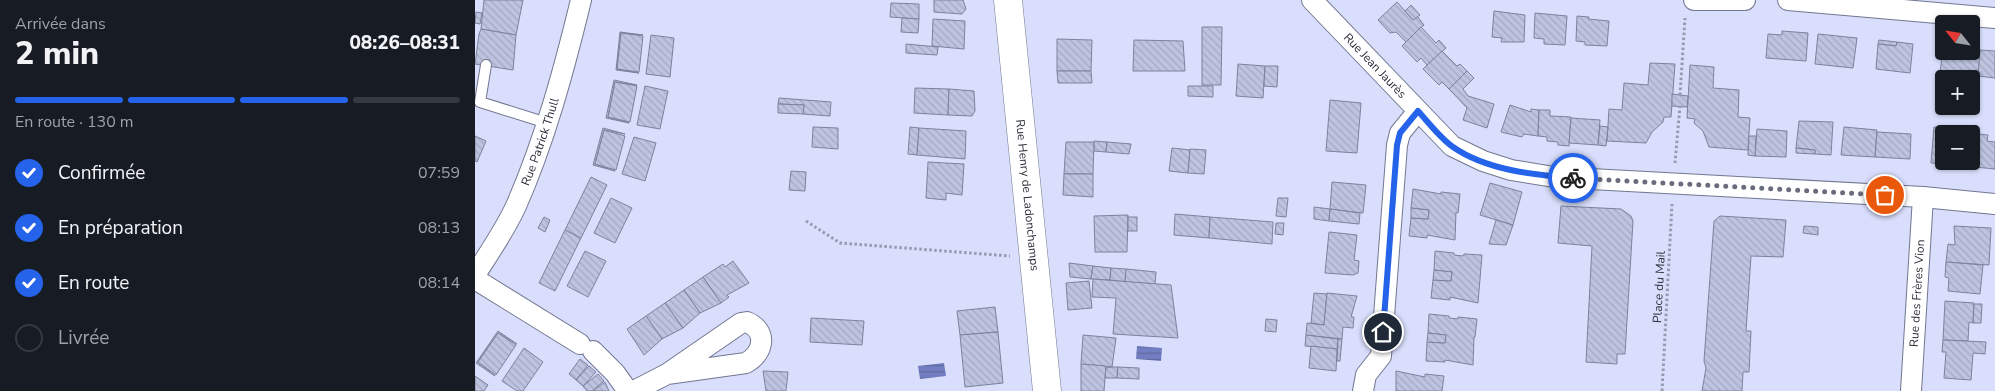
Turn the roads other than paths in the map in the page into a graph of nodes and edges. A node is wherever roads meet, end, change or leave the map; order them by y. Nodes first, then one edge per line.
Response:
1 (581, 0) edge
2 (1008, 0) edge
3 (1745, 0) edge
4 (1789, 0) edge
5 (1317, 2) edge
6 (1690, 5) edge
7 (1995, 18) edge
8 (486, 65) dead end
9 (1418, 111) junction
10 (547, 122) junction
11 (1923, 197) junction
12 (1995, 204) edge
13 (475, 277) edge
14 (667, 374) dead end
15 (628, 391) edge
16 (634, 391) edge
17 (1047, 391) edge
18 (1363, 391) edge
19 (1911, 391) edge

1 - 10 street, Rue Patrick Thull
2 - 17 street, Rue Henry de Ladonchamps
3 - 6 street
4 - 7 street
5 - 9 street, Rue Jean Jaurès
8 - 10 lane
9 - 11 street, Rue Jean Jaurès
9 - 18 street
10 - 13 street, Rue Patrick Thull
11 - 12 street, Rue Jean Jaurès
11 - 19 street, Rue des Frères Vion
13 - 15 street
14 - 16 street

